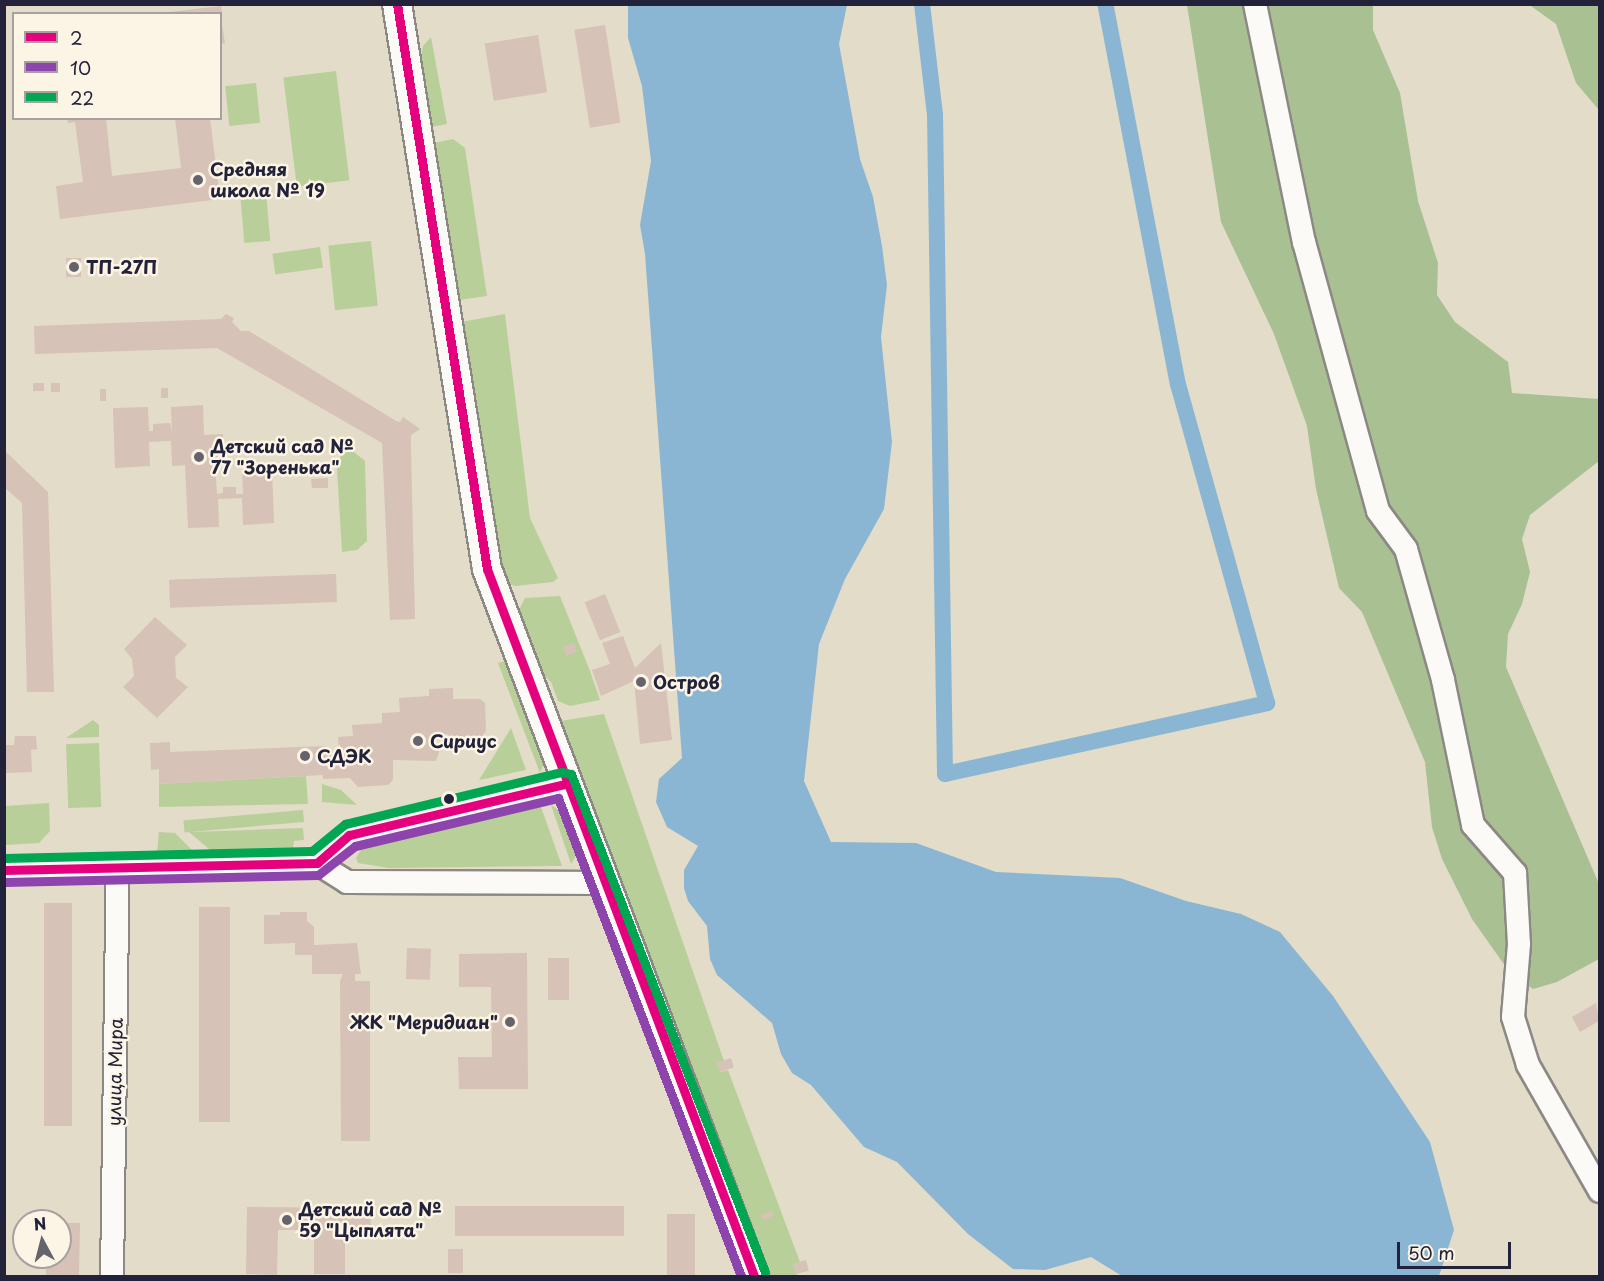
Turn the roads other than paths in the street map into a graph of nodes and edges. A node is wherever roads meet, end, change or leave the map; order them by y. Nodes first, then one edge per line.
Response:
1 (397, 4) edge
2 (1256, 4) edge
3 (565, 783) junction
4 (317, 863) junction
5 (118, 868) junction
6 (4, 870) edge
7 (603, 883) junction
8 (1599, 1191) edge
9 (112, 1276) edge
10 (754, 1276) edge

1 - 3 main road
2 - 8 street
3 - 4 street
3 - 7 main road
4 - 5 street
4 - 7 street
5 - 6 street
5 - 9 street, улица Мира
7 - 10 main road

